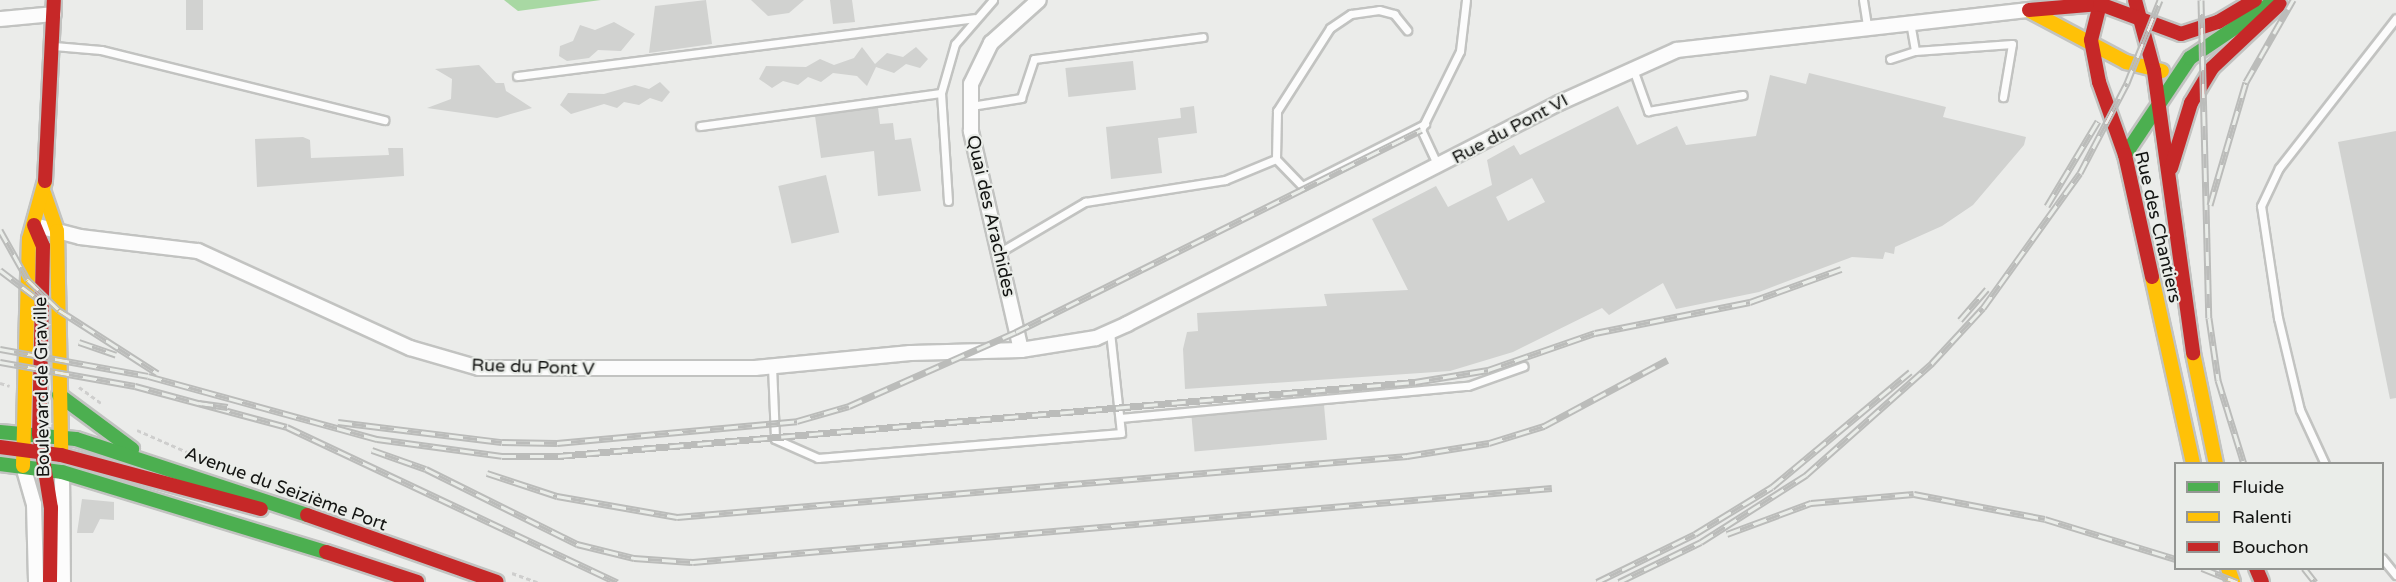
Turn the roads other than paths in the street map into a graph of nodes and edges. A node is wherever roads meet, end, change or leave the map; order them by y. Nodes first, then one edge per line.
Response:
1 (993, 0) edge
2 (1038, 0) edge
3 (1466, 0) edge
4 (1863, 0) edge
5 (2135, 0) edge
6 (2255, 0) edge
7 (2276, 0) edge
8 (2284, 0) edge
9 (2101, 1) edge
10 (2022, 6) edge
11 (54, 7) edge
12 (974, 18) junction
13 (2396, 18) edge
14 (0, 19) edge
15 (1909, 20) junction
16 (2137, 21) junction
17 (1867, 25) junction
18 (1407, 30) dead end
19 (1203, 37) dead end
20 (2091, 40) junction
21 (54, 46) junction
22 (1915, 51) junction
23 (2223, 54) junction
24 (1890, 59) dead end
25 (1632, 67) junction
26 (2154, 71) junction
27 (2179, 71) junction
28 (517, 76) dead end
29 (940, 93) junction
30 (1743, 95) dead end
31 (2003, 97) dead end
32 (2159, 100) junction
33 (971, 106) junction
34 (384, 120) dead end
35 (1425, 123) junction
36 (700, 126) dead end
37 (2126, 155) junction
38 (1276, 159) junction
39 (1438, 166) junction
40 (2169, 173) junction
41 (44, 193) junction
42 (948, 201) dead end
43 (34, 225) junction
44 (57, 231) junction
45 (1000, 252) junction
46 (1110, 332) junction
47 (1021, 350) junction
48 (772, 366) junction
49 (1524, 366) dead end
50 (59, 393) junction
51 (1120, 418) junction
52 (0, 432) edge
53 (21, 433) junction
54 (39, 434) junction
55 (61, 437) junction
56 (0, 447) edge
57 (22, 448) junction
58 (41, 452) junction
59 (61, 455) junction
60 (149, 459) junction
61 (2193, 462) edge
62 (2216, 462) edge
63 (2324, 462) edge
64 (0, 464) edge
65 (23, 466) junction
66 (43, 469) junction
67 (62, 472) junction
68 (290, 512) junction
69 (2384, 560) edge
70 (2396, 575) edge
71 (500, 576) edge
72 (395, 578) edge
73 (36, 582) edge
74 (50, 582) edge
75 (63, 582) edge
76 (417, 582) edge

1 - 12 lane
2 - 33 street, Quai des Arachides
3 - 35 lane
4 - 17 lane
5 - 16 street, Rue des Chantiers
6 - 16 street
7 - 27 street
8 - 23 street
9 - 10 street
9 - 16 street
9 - 20 street, Rue des Chantiers
10 - 15 street, Rue du Pont VI
10 - 20 street
11 - 14 street
11 - 21 street, Boulevard de Graville
12 - 28 lane
12 - 29 lane
13 - 63 lane
15 - 17 street, Rue du Pont VI
15 - 22 lane
16 - 26 street, Rue des Chantiers
17 - 25 street, Rue du Pont VI
18 - 38 lane
19 - 33 lane
20 - 26 street
20 - 37 street, Rue des Chantiers
21 - 34 lane
21 - 41 street, Boulevard de Graville
22 - 24 lane
22 - 31 lane
23 - 27 street
23 - 40 street
25 - 30 lane
25 - 39 street, Rue du Pont VI
26 - 27 street
26 - 32 street, Rue des Chantiers
27 - 32 street
29 - 36 lane
29 - 42 lane
32 - 37 street
32 - 40 street, Rue des Chantiers
33 - 45 street, Quai des Arachides
35 - 38 lane
35 - 39 lane
37 - 61 street, Rue des Chantiers
38 - 45 lane
39 - 46 street, Rue du Pont VI
40 - 62 street, Rue des Chantiers
41 - 43 street, Boulevard de Graville
41 - 44 street, Boulevard de Graville
43 - 44 street, Rue du Pont V
43 - 53 street, Boulevard de Graville
43 - 54 street
44 - 48 street, Rue du Pont V
44 - 50 street, Boulevard de Graville
45 - 47 street, Quai des Arachides
46 - 47 street, Rue du Pont VI
46 - 51 lane
47 - 48 street, Rue du Pont V
48 - 51 lane
49 - 51 lane
50 - 55 street, Boulevard de Graville
50 - 60 street
52 - 53 street, Avenue du Seizième Port
53 - 54 street, Avenue du Seizième Port
53 - 57 street, Boulevard de Graville
54 - 55 street, Avenue du Seizième Port
54 - 58 street
55 - 59 street, Boulevard de Graville
55 - 60 street, Avenue du Seizième Port
56 - 57 street
57 - 58 street
57 - 65 street, Boulevard de Graville
58 - 59 street
58 - 66 street
59 - 67 street, Boulevard de Graville
59 - 68 street
60 - 68 street, Avenue du Seizième Port
64 - 65 street
65 - 66 street
65 - 73 street, Boulevard de Graville
66 - 67 street
66 - 74 street
67 - 72 street
67 - 75 street, Boulevard de Graville
68 - 71 street, Avenue du Seizième Port
69 - 70 lane
72 - 76 street

